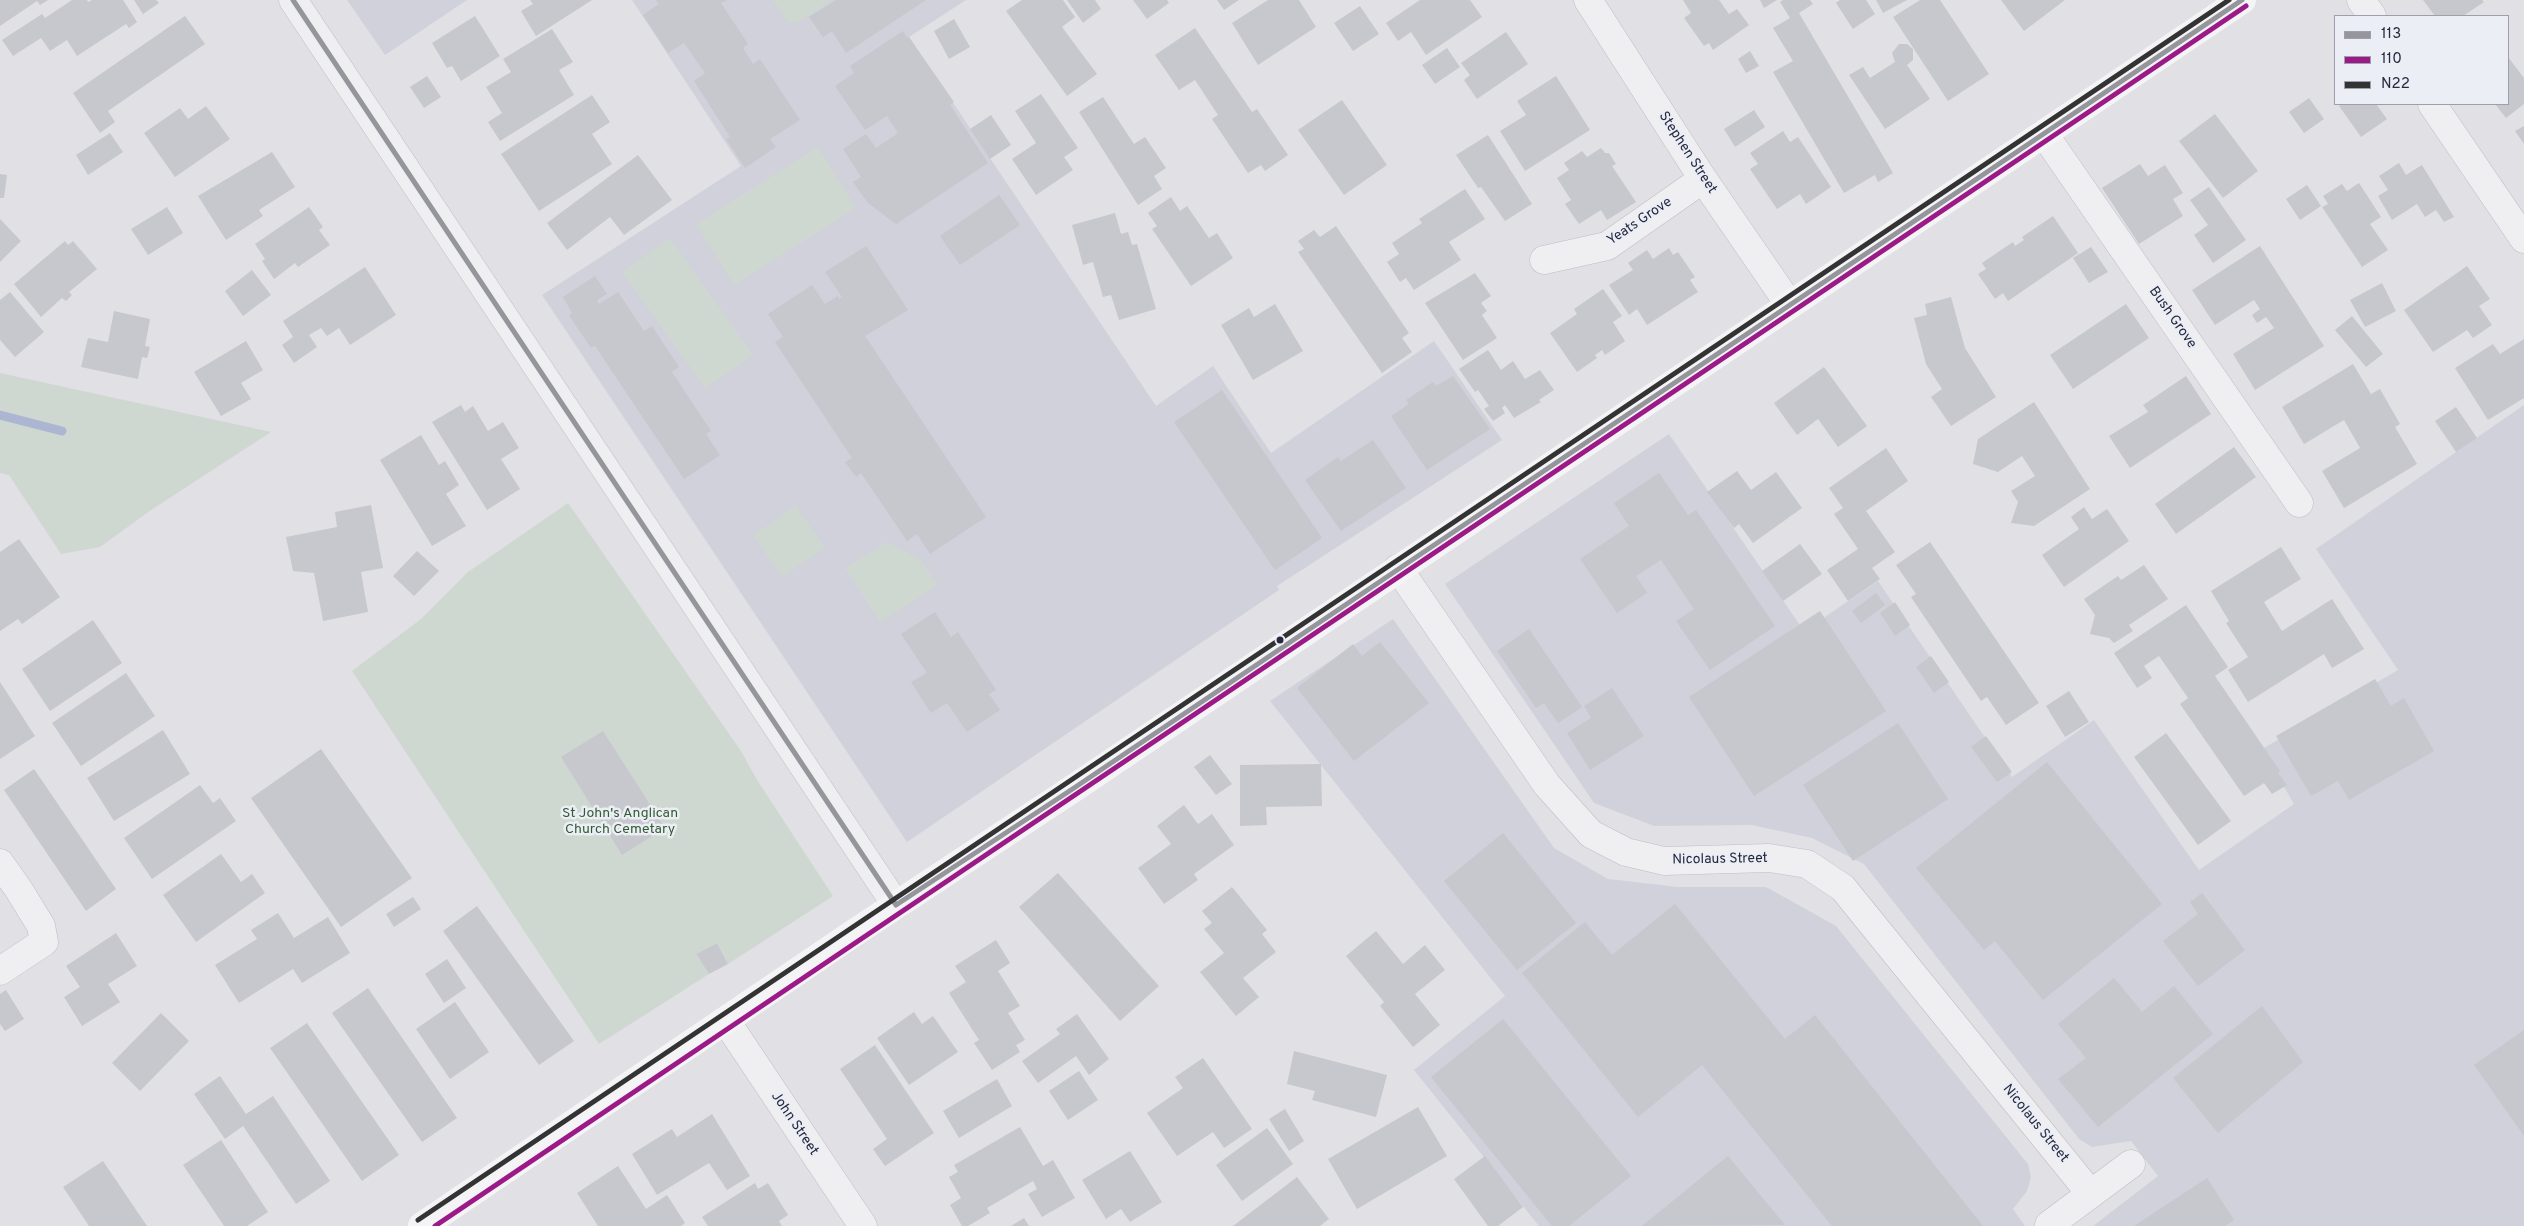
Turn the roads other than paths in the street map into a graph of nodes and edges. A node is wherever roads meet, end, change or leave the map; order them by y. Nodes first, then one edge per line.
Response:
1 (293, 0) edge
2 (1588, 0) edge
3 (2242, 0) edge
4 (2361, 0) edge
5 (2371, 15) edge
6 (2433, 105) edge
7 (2044, 134) junction
8 (1703, 179) junction
9 (2524, 239) edge
10 (1544, 260) dead end
11 (1789, 304) junction
12 (2299, 503) dead end
13 (1398, 568) junction
14 (0, 863) edge
15 (896, 905) junction
16 (0, 972) edge
17 (726, 1021) junction
18 (2131, 1164) dead end
19 (2090, 1193) junction
20 (2050, 1225) edge
21 (422, 1226) edge
22 (863, 1226) edge

1 - 15 street
2 - 8 street, Stephen Street
3 - 7 main road
4 - 5 street
6 - 9 street
7 - 11 main road
7 - 12 street, Bush Grove
8 - 10 street, Yeats Grove
8 - 11 street, Stephen Street
11 - 13 main road
13 - 15 main road
13 - 19 street, Nicolaus Street
14 - 16 street
15 - 17 main road
17 - 21 main road
17 - 22 street, John Street
18 - 19 street
19 - 20 street

